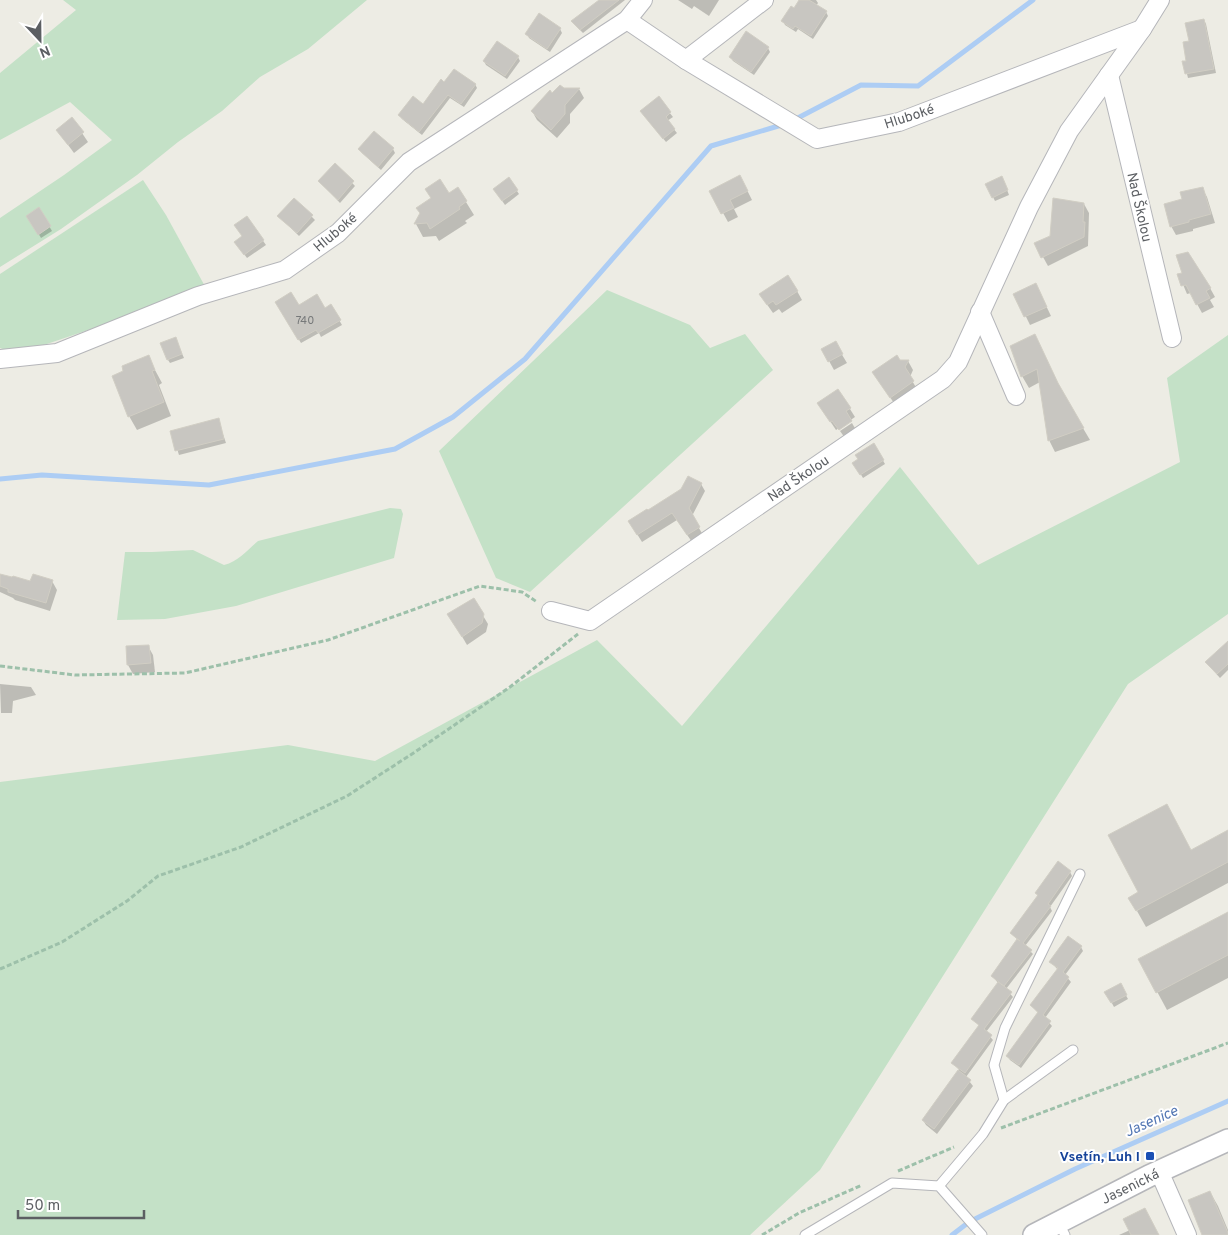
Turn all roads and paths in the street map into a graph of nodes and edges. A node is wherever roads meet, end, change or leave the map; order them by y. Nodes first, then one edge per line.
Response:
1 (643, 0) edge
2 (764, 0) edge
3 (1160, 0) edge
4 (627, 20) junction
5 (1142, 29) junction
6 (686, 60) junction
7 (1109, 75) junction
8 (980, 312) junction
9 (1172, 338) dead end
10 (0, 359) edge
11 (1016, 396) dead end
12 (551, 611) joint
13 (590, 620) junction
14 (0, 666) edge
15 (1080, 874) dead end
16 (0, 969) edge
17 (1073, 1050) dead end
18 (1004, 1100) junction
19 (1228, 1140) edge
20 (1159, 1171) junction
21 (939, 1186) junction
22 (1062, 1228) edge
23 (981, 1234) edge
24 (805, 1235) edge
25 (1034, 1235) edge
26 (1188, 1235) edge

1 - 4 street, Hluboké
2 - 6 street
3 - 5 street, Nad Školou
4 - 6 street, Hluboké
4 - 10 street, Hluboké
5 - 6 street, Hluboké
5 - 7 street, Nad Školou
7 - 8 street, Nad Školou
7 - 9 street, Nad Školou
8 - 11 street
8 - 13 street, Nad Školou
12 - 13 street
12 - 14 path
13 - 16 path
15 - 18 lane
17 - 18 lane
18 - 21 lane
19 - 20 street, Jasenická
20 - 22 street, Jasenická
20 - 26 street
21 - 23 lane
21 - 24 lane
22 - 25 street, Jasenická

